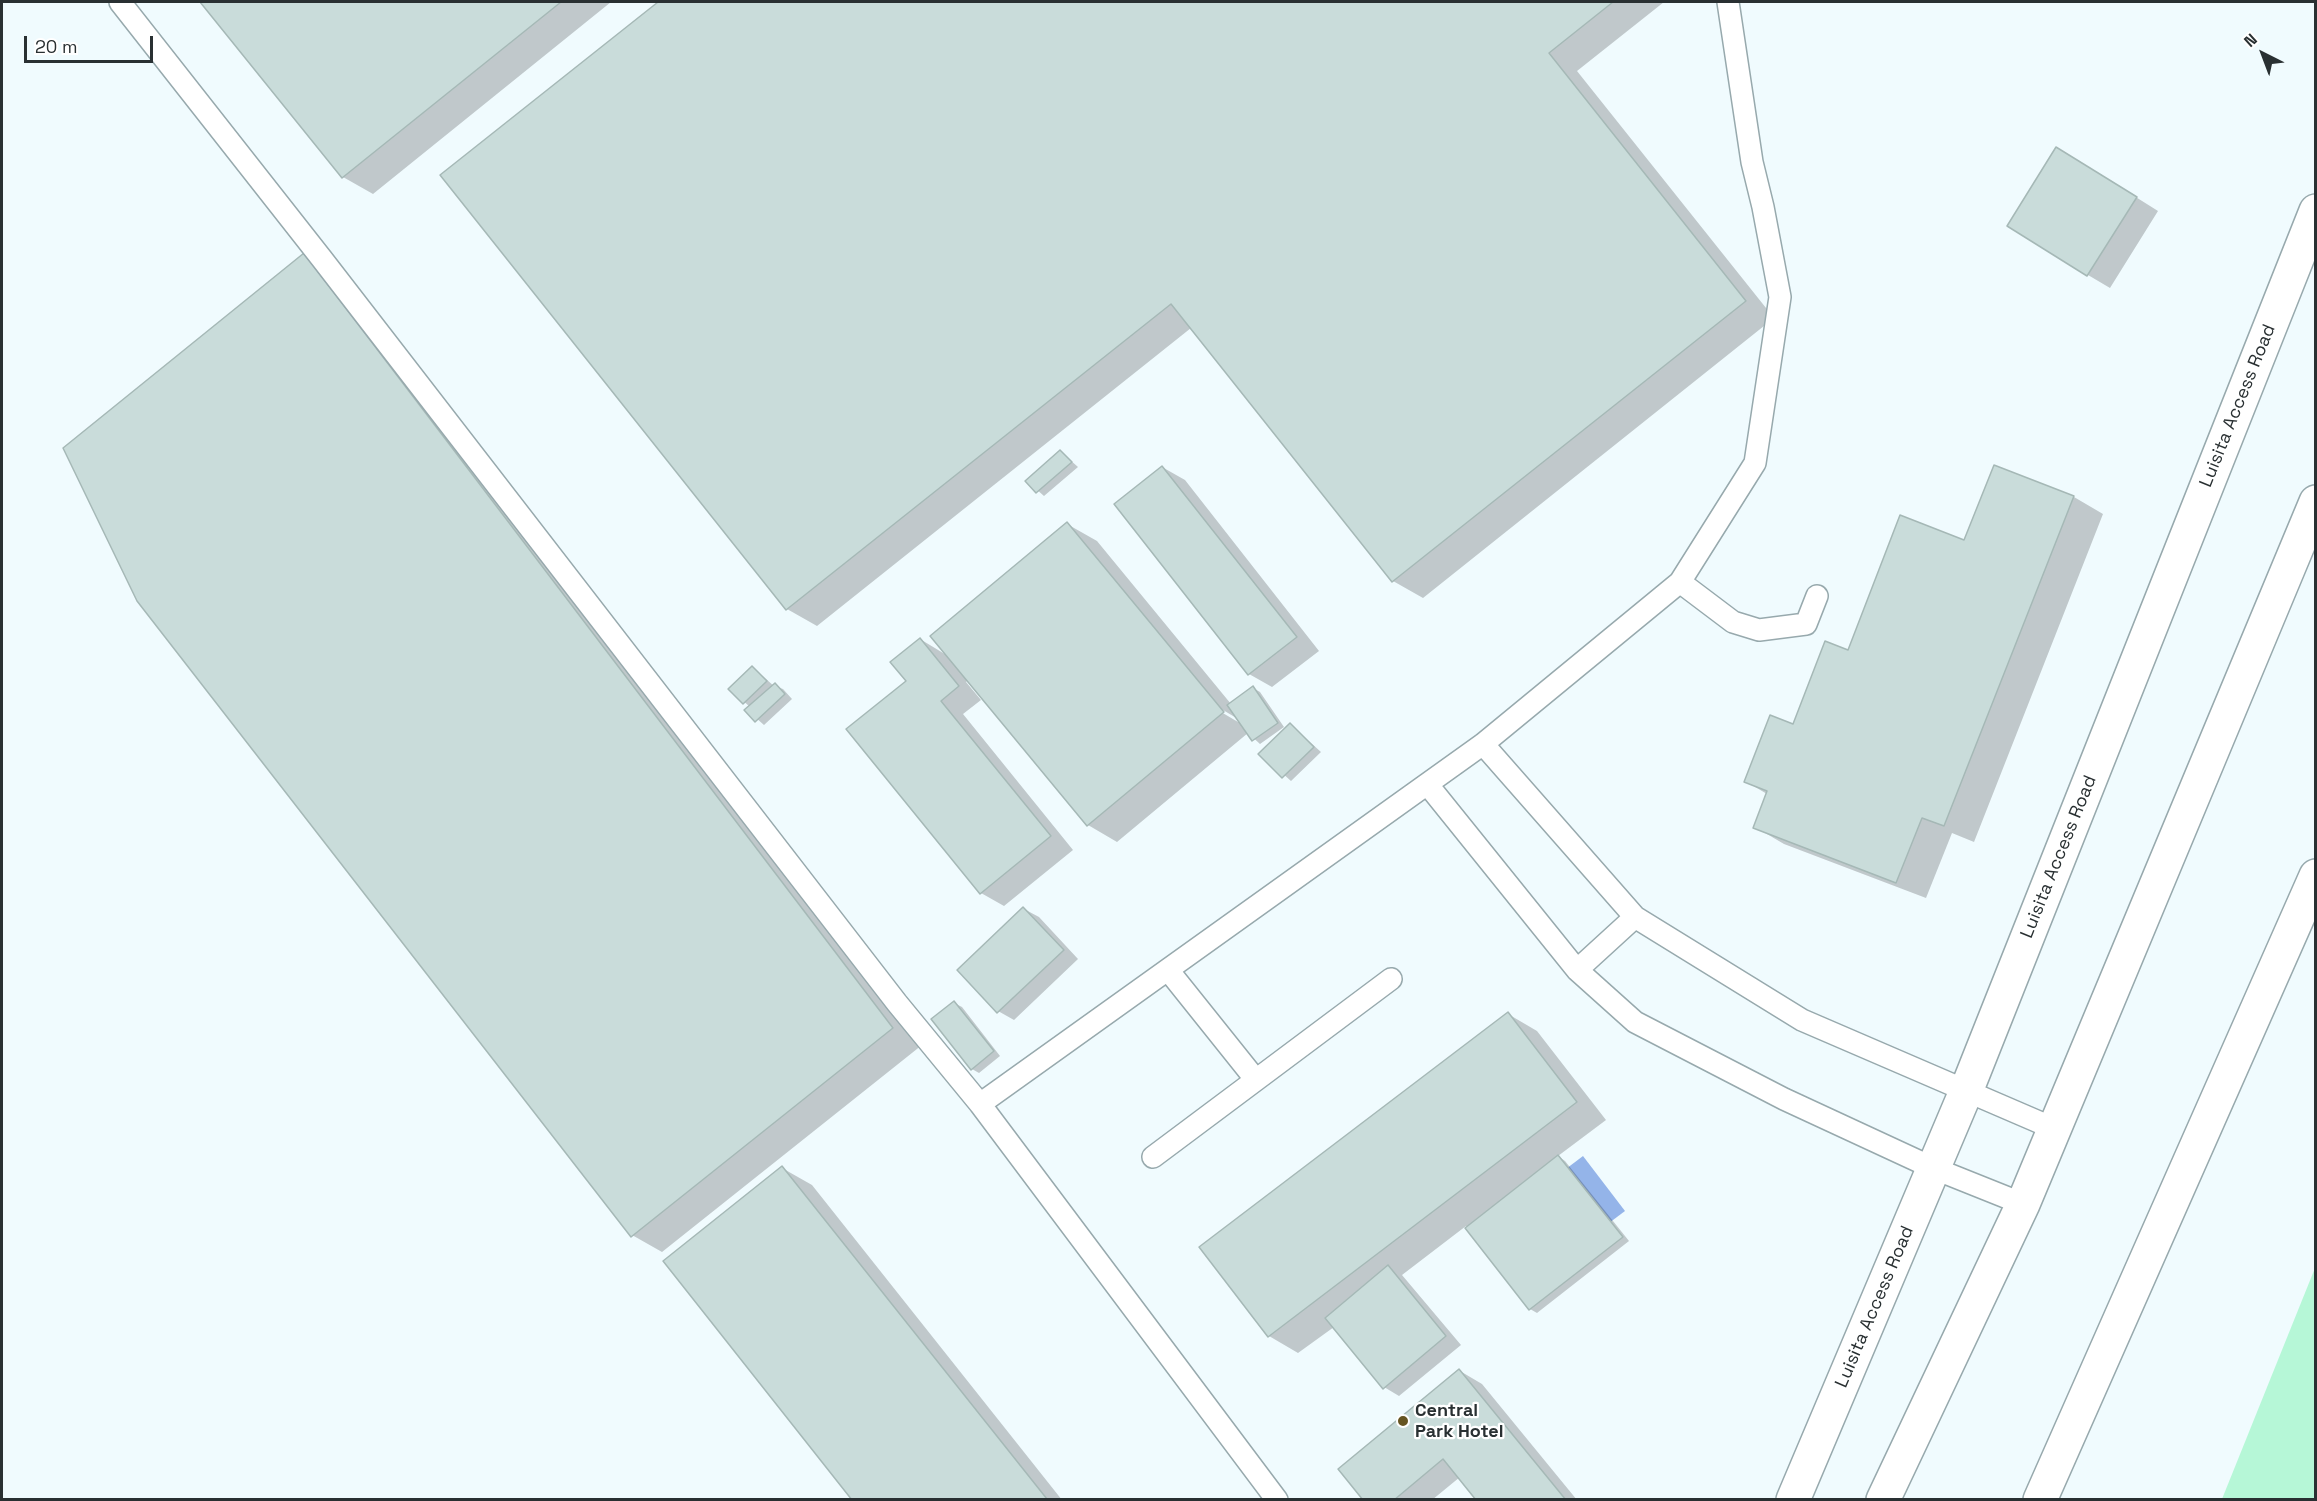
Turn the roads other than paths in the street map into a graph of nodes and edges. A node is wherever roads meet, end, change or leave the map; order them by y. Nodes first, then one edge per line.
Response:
1 (120, 2) edge
2 (1728, 2) edge
3 (2316, 211) edge
4 (2316, 502) edge
5 (1680, 582) junction
6 (1817, 596) dead end
7 (1483, 744) junction
8 (1428, 785) junction
9 (2316, 876) edge
10 (1635, 917) junction
11 (1168, 970) junction
12 (1577, 970) junction
13 (1391, 980) dead end
14 (1256, 1080) junction
15 (1967, 1089) junction
16 (980, 1104) junction
17 (2055, 1129) junction
18 (1153, 1157) dead end
19 (1933, 1168) junction
20 (2023, 1204) junction
21 (1277, 1500) edge
22 (1793, 1500) edge
23 (1883, 1500) edge
24 (2040, 1500) edge

1 - 16 lane
2 - 5 lane
3 - 15 main road, Luisita Access Road
4 - 17 main road
5 - 6 lane
5 - 7 lane
7 - 8 lane
7 - 10 lane
8 - 11 lane
8 - 12 lane
9 - 24 main road
10 - 12 lane
10 - 15 lane
11 - 14 lane
11 - 16 lane
12 - 19 lane
13 - 14 lane
14 - 18 lane
15 - 17 lane
15 - 19 main road, Luisita Access Road
16 - 21 lane
17 - 20 main road
19 - 20 lane
19 - 22 main road, Luisita Access Road
20 - 23 main road

